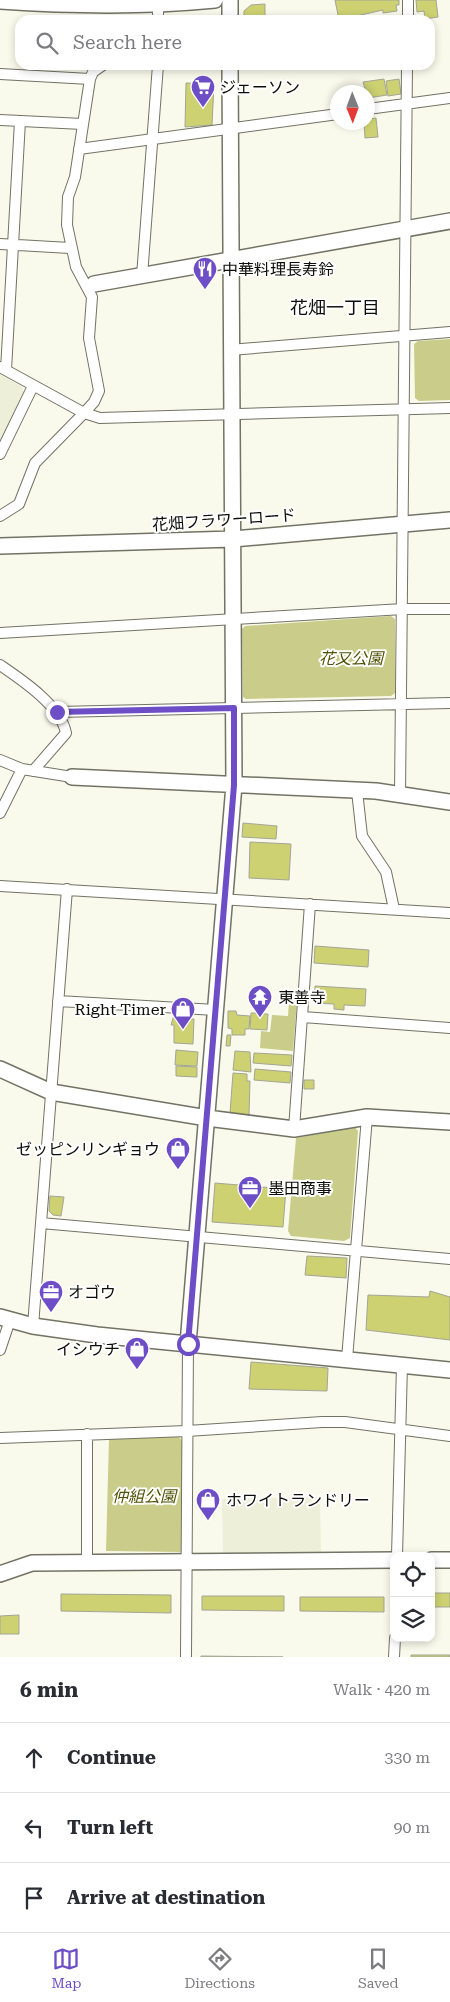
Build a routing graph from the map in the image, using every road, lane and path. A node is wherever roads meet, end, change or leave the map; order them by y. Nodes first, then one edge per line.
1 (216, 0) edge
2 (230, 0) edge
3 (408, 0) edge
4 (8, 1) edge
5 (155, 8) edge
6 (230, 15) edge
7 (408, 15) edge
8 (96, 70) edge
9 (158, 70) edge
10 (230, 70) edge
11 (408, 70) edge
12 (0, 74) edge
13 (90, 79) junction
14 (450, 98) edge
15 (407, 104) junction
16 (375, 108) edge
17 (330, 115) edge
18 (0, 120) edge
19 (20, 121) junction
20 (83, 124) junction
21 (231, 129) junction
22 (152, 138) junction
23 (79, 149) junction
24 (450, 220) edge
25 (406, 228) junction
26 (0, 244) edge
27 (14, 245) junction
28 (70, 248) junction
29 (231, 260) junction
30 (142, 276) junction
31 (90, 285) junction
32 (450, 332) edge
33 (406, 336) junction
34 (230, 350) junction
35 (3, 369) edge
36 (33, 386) junction
37 (450, 408) edge
38 (405, 410) junction
39 (84, 413) junction
40 (230, 414) junction
41 (0, 454) edge
42 (0, 516) edge
43 (450, 520) edge
44 (403, 524) junction
45 (233, 538) junction
46 (0, 546) edge
47 (403, 609) junction
48 (450, 609) edge
49 (233, 619) junction
50 (0, 633) edge
51 (0, 665) edge
52 (450, 703) edge
53 (402, 704) junction
54 (234, 708) junction
55 (57, 712) junction
56 (0, 760) edge
57 (27, 770) junction
58 (72, 778) joint
59 (234, 785) junction
60 (357, 791) junction
61 (400, 795) junction
62 (450, 802) edge
63 (0, 814) edge
64 (0, 886) edge
65 (67, 889) junction
66 (225, 898) junction
67 (310, 904) junction
68 (394, 909) junction
69 (450, 912) edge
70 (58, 1001) junction
71 (216, 1010) junction
72 (303, 1017) junction
73 (450, 1028) edge
74 (0, 1069) edge
75 (50, 1092) junction
76 (367, 1117) junction
77 (207, 1118) junction
78 (450, 1122) edge
79 (294, 1129) junction
80 (41, 1223) junction
81 (197, 1237) junction
82 (357, 1251) junction
83 (450, 1259) edge
84 (5, 1318) edge
85 (33, 1326) junction
86 (188, 1344) junction
87 (0, 1350) edge
88 (347, 1359) junction
89 (402, 1365) junction
90 (450, 1370) edge
91 (400, 1429) junction
92 (187, 1431) junction
93 (88, 1434) junction
94 (450, 1436) edge
95 (0, 1438) edge
96 (396, 1552) edge
97 (390, 1560) edge
98 (435, 1560) edge
99 (450, 1560) edge
100 (186, 1561) junction
101 (87, 1562) junction
102 (0, 1574) edge
103 (394, 1642) edge
104 (186, 1657) edge
105 (394, 1657) edge

1 - 5 street
2 - 6 street
3 - 7 street
4 - 5 street
8 - 13 street
9 - 22 street
10 - 21 street
11 - 15 street
12 - 13 street
13 - 20 street
14 - 15 street
15 - 16 street
15 - 25 street
17 - 21 street
18 - 19 street
19 - 20 street
19 - 27 street
20 - 23 street
21 - 22 street
21 - 29 street
22 - 23 street
22 - 30 street
23 - 28 street
24 - 25 street
25 - 29 street
25 - 33 street
26 - 27 street
27 - 28 street
27 - 35 street
28 - 31 street
29 - 30 street
29 - 34 street
30 - 31 street
31 - 39 street
32 - 33 street
33 - 34 street
33 - 38 street
34 - 40 street
35 - 36 street
36 - 39 street
36 - 41 street
37 - 38 street
38 - 40 street
38 - 44 street
39 - 40 street
39 - 42 street
40 - 45 street
43 - 44 street, 花畑フラワーロード
44 - 45 street, 花畑フラワーロード
44 - 47 street
45 - 46 street, 花畑フラワーロード
45 - 49 street
47 - 48 street
47 - 49 street
47 - 53 street
49 - 50 street
49 - 54 street
51 - 55 street
52 - 53 street
53 - 54 street
53 - 61 street
54 - 55 street
54 - 59 street
55 - 57 street
56 - 57 street
57 - 58 street
57 - 63 street
58 - 59 street
59 - 60 street
59 - 66 street
60 - 61 street
60 - 68 street
61 - 62 street
64 - 65 street
65 - 66 street
65 - 70 street
66 - 67 street
66 - 71 street
67 - 68 street
67 - 72 street
68 - 69 street
70 - 71 street
70 - 75 street
71 - 77 street
72 - 73 street
72 - 79 street
74 - 75 street
75 - 77 street
75 - 80 street
76 - 78 street
76 - 79 street
76 - 82 street
77 - 79 street
77 - 81 street
80 - 81 street
80 - 85 street
81 - 82 street
81 - 86 street
82 - 83 street
82 - 88 street
84 - 85 street
84 - 87 street
85 - 86 street
86 - 88 street
86 - 92 street
88 - 89 street
89 - 90 street
89 - 91 street
91 - 92 street
91 - 94 street
91 - 96 street
92 - 93 street
92 - 100 street
93 - 95 street
93 - 101 street
97 - 100 street
98 - 99 street
100 - 101 street
100 - 104 street
101 - 102 street
103 - 105 street

